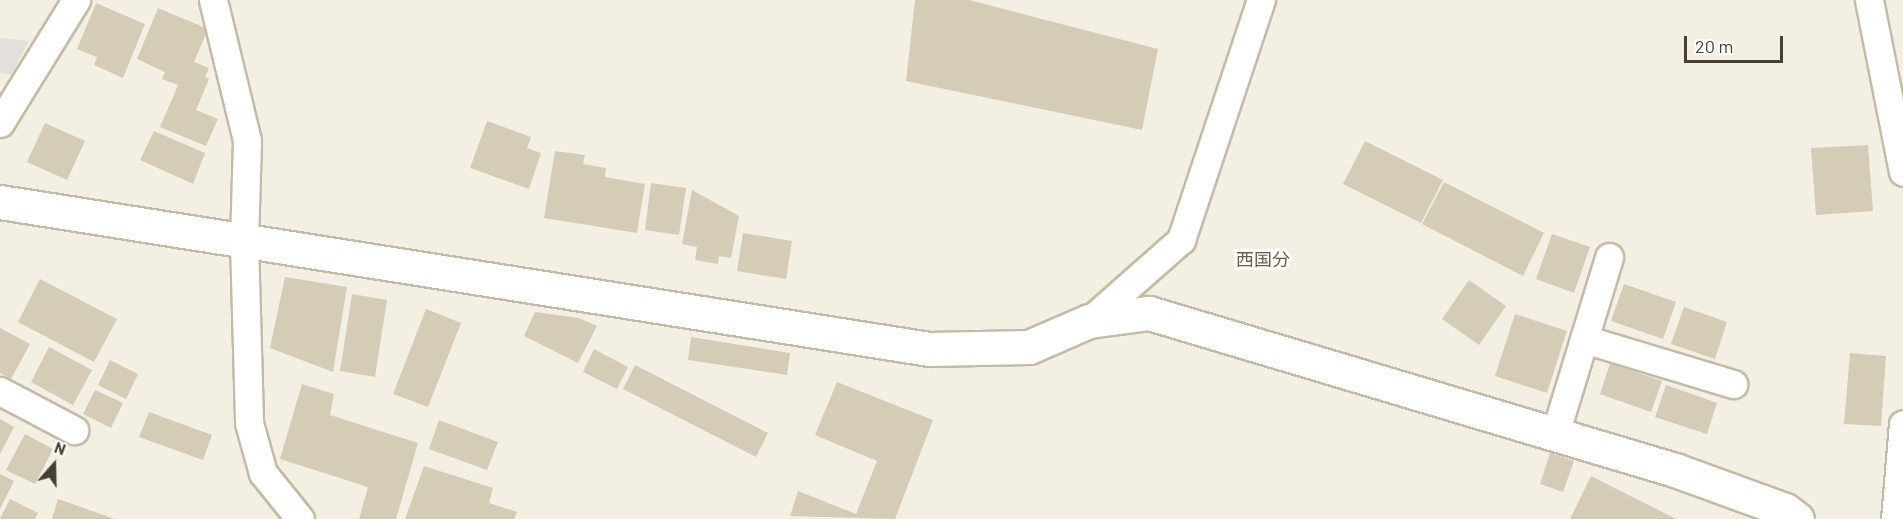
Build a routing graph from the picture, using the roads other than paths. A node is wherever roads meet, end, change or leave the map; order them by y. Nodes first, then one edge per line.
1 (76, 0) edge
2 (213, 0) edge
3 (1261, 0) edge
4 (1869, 0) edge
5 (0, 123) edge
6 (1903, 172) edge
7 (0, 202) edge
8 (244, 241) junction
9 (1609, 257) dead end
10 (1089, 321) junction
11 (1584, 339) junction
12 (1733, 384) dead end
13 (0, 391) edge
14 (1903, 424) edge
15 (74, 430) dead end
16 (1555, 434) junction
17 (300, 519) edge
18 (1797, 519) edge
19 (1895, 519) edge

1 - 5 street
2 - 8 street
3 - 10 street
4 - 6 street
7 - 8 street
8 - 10 street
8 - 17 street
9 - 11 street
10 - 16 street
11 - 12 street
11 - 16 street
13 - 15 street
14 - 19 street
16 - 18 street

